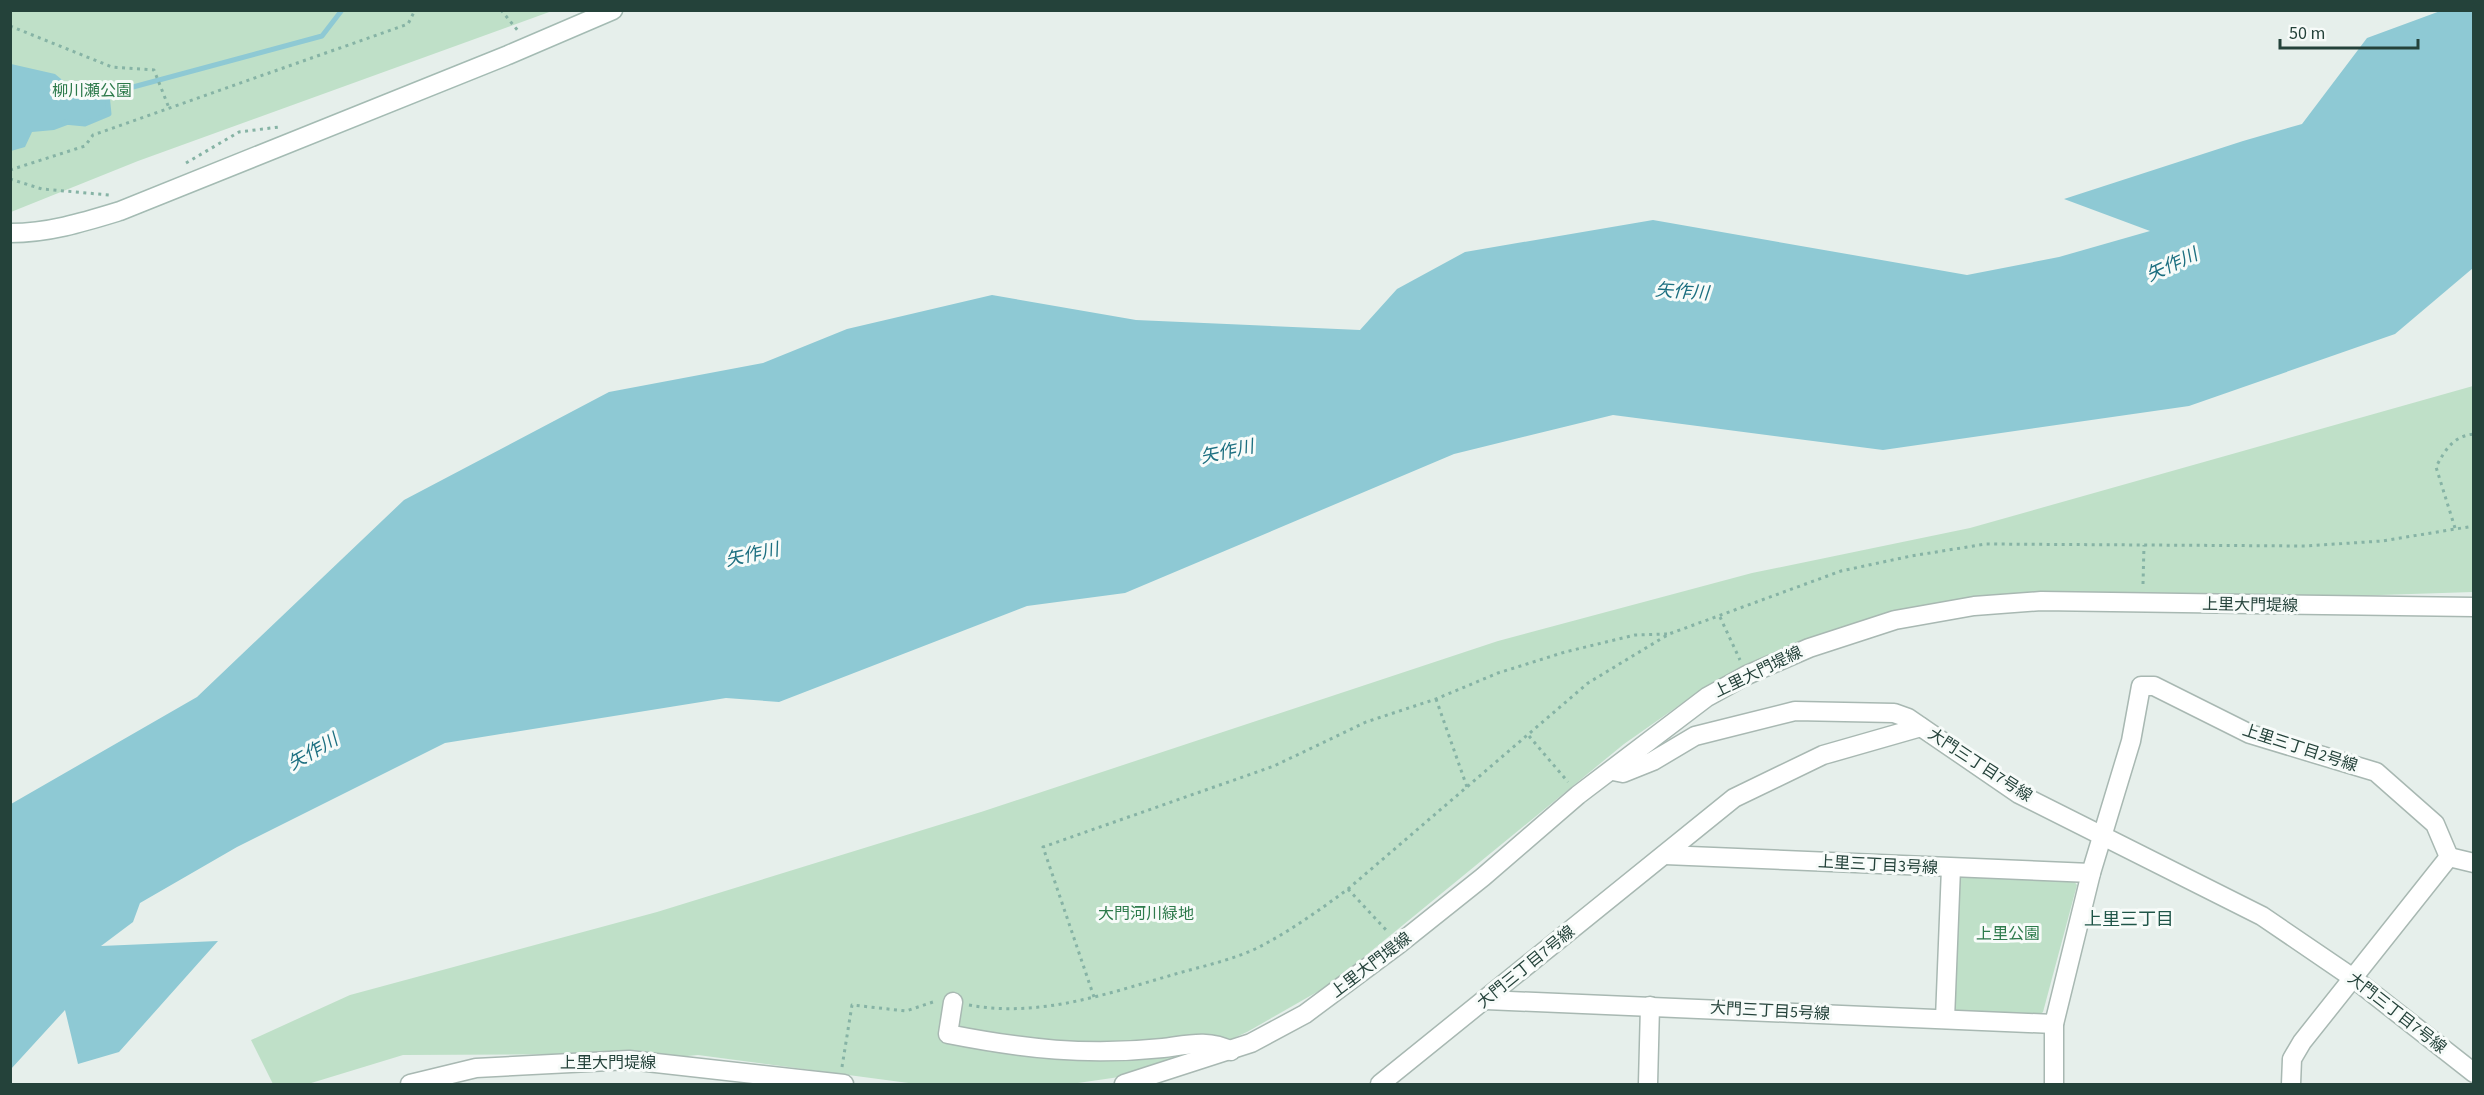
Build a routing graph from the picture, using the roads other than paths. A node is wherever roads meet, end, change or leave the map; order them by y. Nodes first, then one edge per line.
1 (613, 10) edge
2 (10, 233) edge
3 (2474, 607) edge
4 (1921, 727) junction
5 (1611, 771) junction
6 (2104, 836) junction
7 (1665, 855) junction
8 (2449, 857) junction
9 (2474, 863) edge
10 (1951, 868) junction
11 (2091, 873) junction
12 (2354, 978) junction
13 (1486, 1000) junction
14 (954, 1002) dead end
15 (1650, 1006) junction
16 (1945, 1019) junction
17 (2054, 1024) junction
18 (1231, 1050) junction
19 (2474, 1073) edge
20 (410, 1084) edge
21 (842, 1084) edge
22 (1124, 1084) edge
23 (1380, 1084) edge
24 (1648, 1084) edge
25 (2054, 1084) edge
26 (2291, 1084) edge

1 - 2 street
3 - 5 street, 上里大門堤線
4 - 5 street
4 - 6 street, 大門三丁目7号線
4 - 7 street, 大門三丁目7号線
5 - 18 street, 上里大門堤線
6 - 8 street, 上里三丁目2号線
6 - 11 street
6 - 12 street, 大門三丁目7号線
7 - 10 street, 上里三丁目3号線
7 - 13 street, 大門三丁目7号線
8 - 9 street
8 - 12 street
10 - 11 street, 上里三丁目3号線
10 - 16 street
11 - 17 street
12 - 19 street, 大門三丁目7号線
12 - 26 street
13 - 15 street, 大門三丁目5号線
13 - 23 street, 大門三丁目7号線
14 - 18 street
15 - 16 street, 大門三丁目5号線
15 - 24 street
16 - 17 street, 大門三丁目5号線
17 - 25 street
18 - 22 street, 上里大門堤線
20 - 21 street, 上里大門堤線

